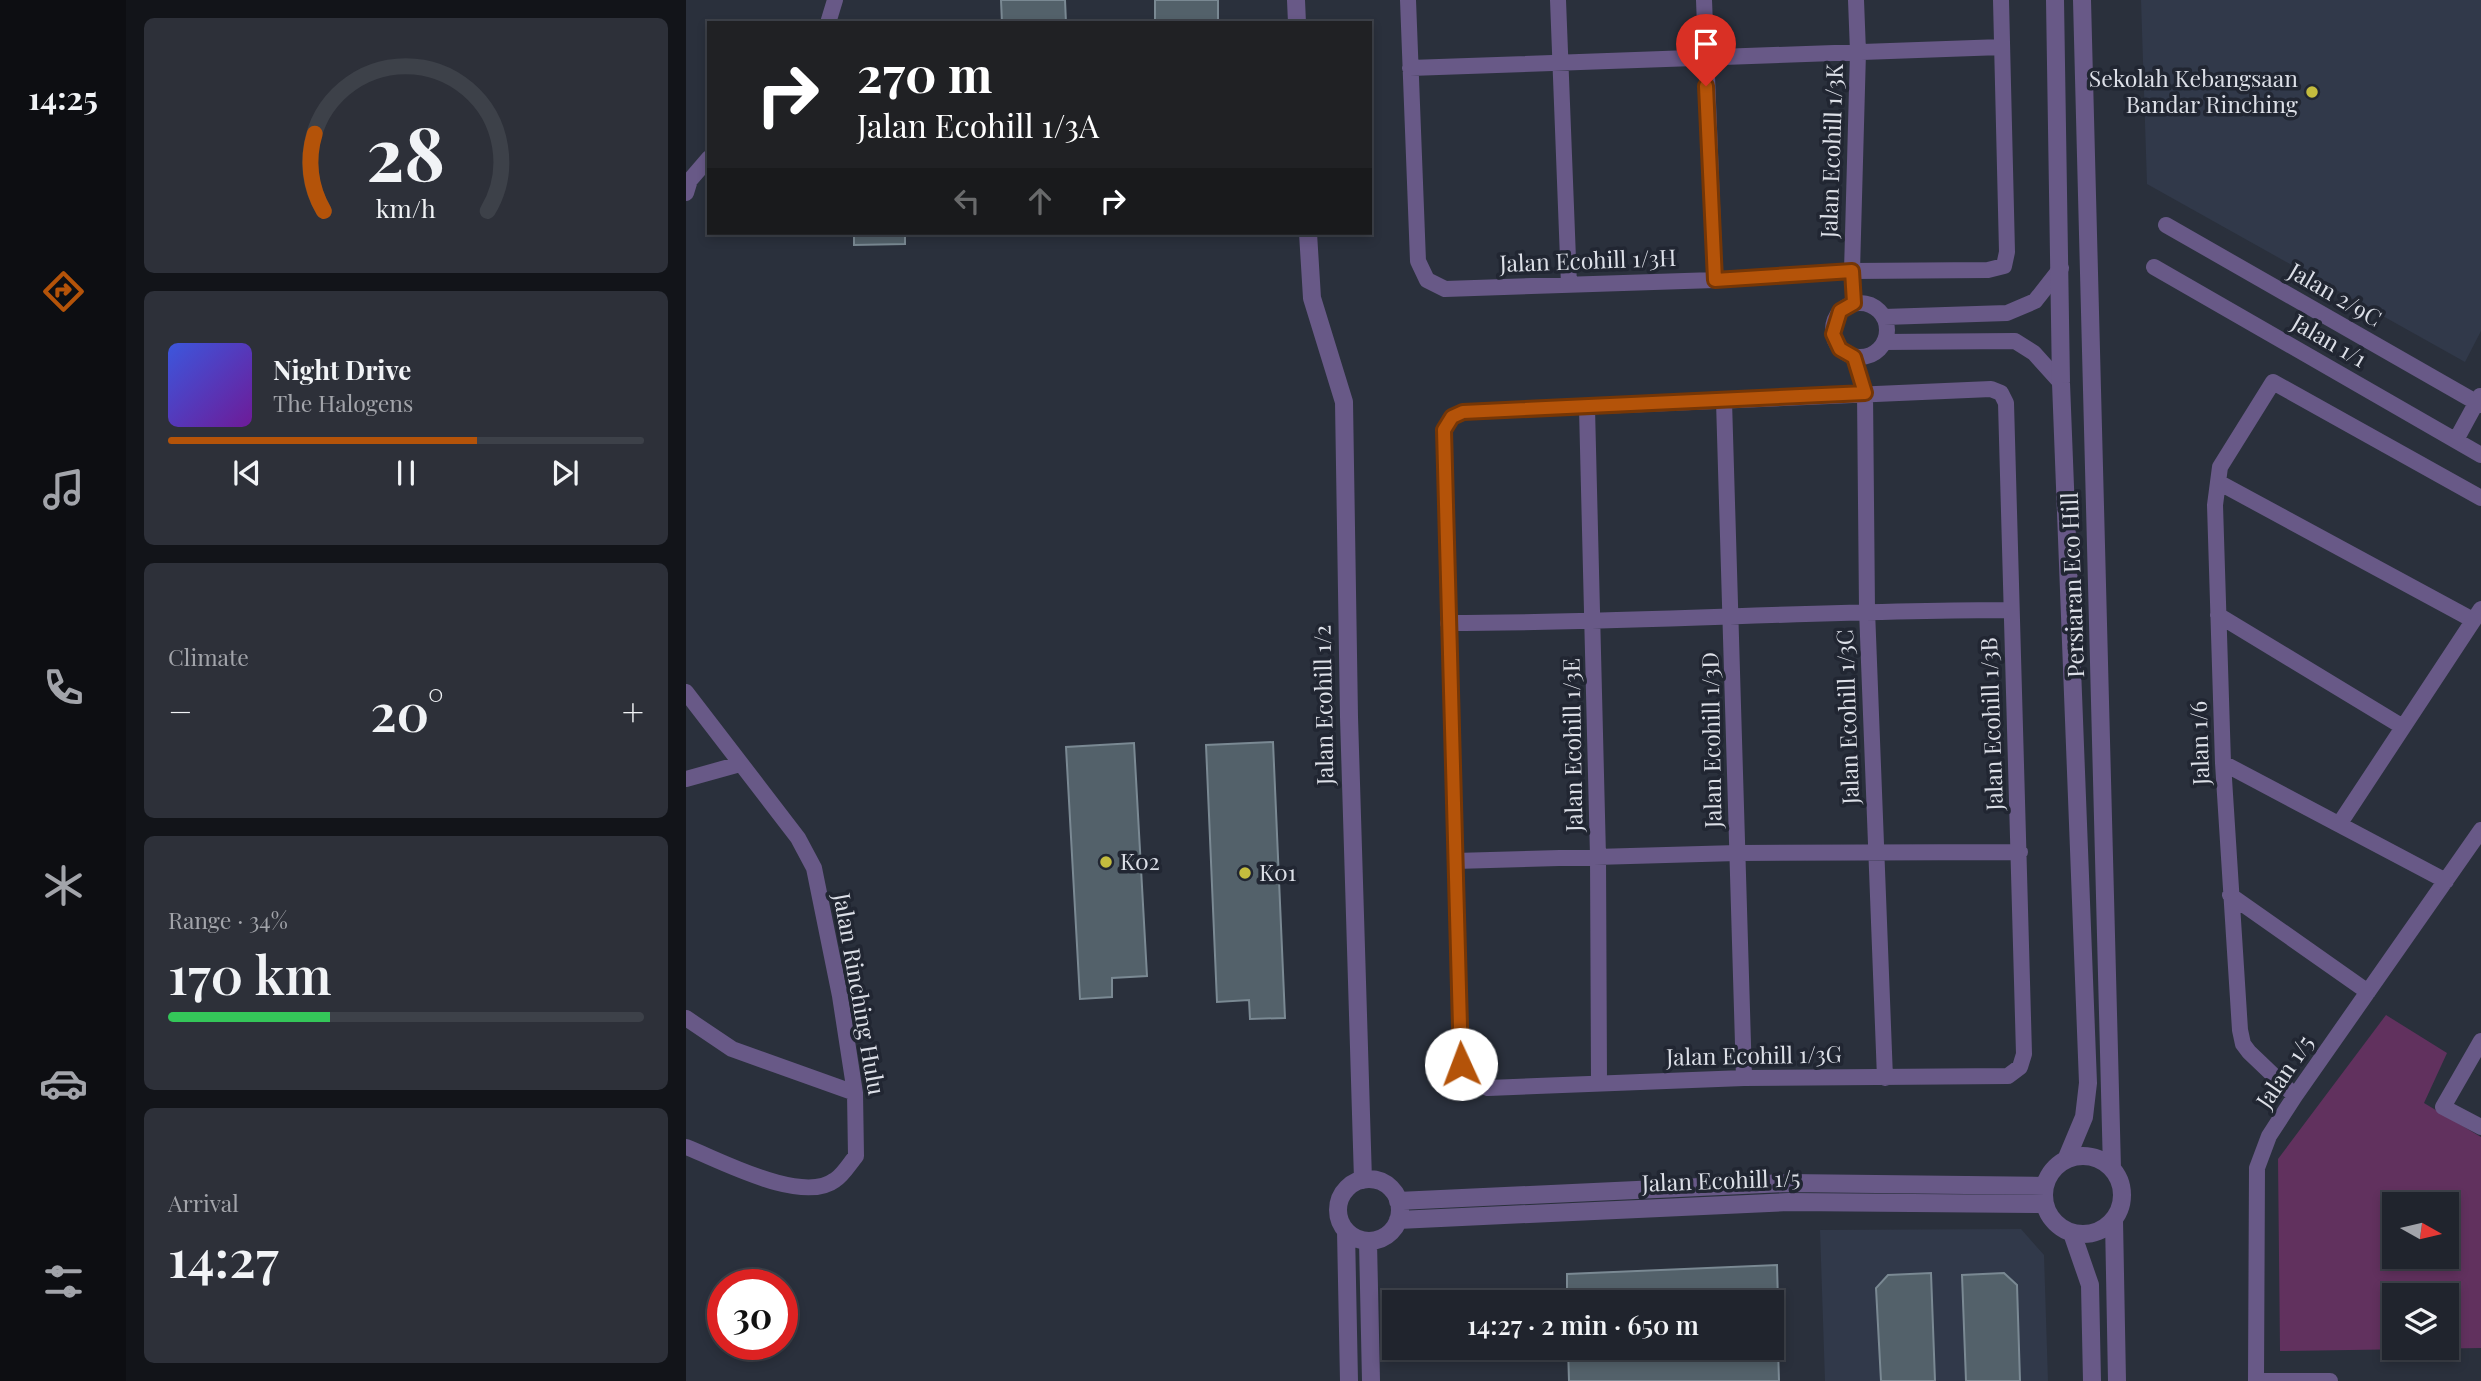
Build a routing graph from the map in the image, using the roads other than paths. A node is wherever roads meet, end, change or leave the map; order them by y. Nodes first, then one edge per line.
1 (835, 0) edge
2 (1296, 0) edge
3 (1408, 0) edge
4 (1558, 0) edge
5 (1704, 0) edge
6 (1856, 0) edge
7 (2001, 0) edge
8 (2055, 0) edge
9 (2082, 0) edge
10 (829, 21) edge
11 (1297, 21) edge
12 (2002, 47) junction
13 (1858, 52) junction
14 (1705, 58) junction
15 (1559, 63) junction
16 (1410, 68) junction
17 (707, 161) edge
18 (686, 193) edge
19 (2166, 225) dead end
20 (1308, 235) edge
21 (2154, 267) dead end
22 (2061, 268) junction
23 (1852, 271) junction
24 (1715, 280) junction
25 (1569, 285) junction
26 (1854, 303) junction
27 (1884, 317) junction
28 (1884, 342) junction
29 (1854, 357) junction
30 (2061, 383) junction
31 (1865, 393) junction
32 (1724, 401) junction
33 (2479, 401) edge
34 (1587, 408) junction
35 (2456, 440) junction
36 (2481, 455) edge
37 (2218, 482) junction
38 (2481, 498) edge
39 (1867, 610) junction
40 (2011, 610) junction
41 (2477, 614) edge
42 (2218, 615) junction
43 (1733, 616) junction
44 (1594, 623) junction
45 (1448, 624) junction
46 (686, 692) edge
47 (2403, 727) junction
48 (2223, 763) junction
49 (740, 764) junction
50 (686, 779) edge
51 (2340, 823) junction
52 (2481, 830) edge
53 (2020, 852) junction
54 (1737, 853) junction
55 (1875, 853) junction
56 (1598, 856) junction
57 (1455, 861) junction
58 (2446, 881) junction
59 (2230, 895) junction
60 (2368, 992) junction
61 (686, 1018) edge
62 (2481, 1041) edge
63 (2024, 1054) joint
64 (1744, 1077) junction
65 (1885, 1078) junction
66 (1599, 1081) junction
67 (855, 1093) junction
68 (2295, 1096) junction
69 (2481, 1127) edge
70 (686, 1147) edge
71 (2066, 1160) junction
72 (2112, 1169) junction
73 (1363, 1180) junction
74 (2045, 1185) junction
75 (1398, 1201) junction
76 (2045, 1204) junction
77 (1398, 1220) junction
78 (2114, 1220) junction
79 (1346, 1231) junction
80 (2072, 1233) junction
81 (1368, 1242) junction
82 (1349, 1381) edge
83 (1371, 1381) edge
84 (2092, 1381) edge
85 (2117, 1381) edge
86 (2256, 1381) edge
87 (2330, 1381) edge

1 - 10 street
2 - 11 street
3 - 16 street
4 - 15 street
5 - 14 street
6 - 13 street, Jalan Ecohill 1/3K
7 - 12 street
8 - 22 street
9 - 72 street, Persiaran Eco Hill
12 - 13 street
12 - 23 street, Jalan Ecohill 1/3H
13 - 14 street
13 - 23 street, Jalan Ecohill 1/3K
14 - 15 street
14 - 24 street
15 - 16 street
15 - 25 street
16 - 25 street, Jalan Ecohill 1/3H
17 - 18 street
19 - 33 street, Jalan 2/9C
20 - 73 street, Jalan Ecohill 1/2
21 - 35 street, Jalan 1/1
22 - 27 street
22 - 30 street
23 - 24 street, Jalan Ecohill 1/3H
23 - 26 street, Jalan Ecohill 1/3K
24 - 25 street, Jalan Ecohill 1/3H
26 - 27 street
26 - 29 street
27 - 28 street
28 - 29 street
28 - 30 street
29 - 31 street, Jalan Ecohill 1/3C
30 - 71 street
31 - 32 street
31 - 39 street, Jalan Ecohill 1/3C
31 - 40 street, Jalan Ecohill 1/3B
32 - 34 street
32 - 43 street, Jalan Ecohill 1/3D
33 - 35 street
34 - 44 street, Jalan Ecohill 1/3E
34 - 45 street
35 - 36 street, Jalan 1/1
37 - 38 street, Jalan 1/6
37 - 41 street
37 - 42 street, Jalan 1/6
39 - 40 street
39 - 43 street
39 - 55 street, Jalan Ecohill 1/3C
40 - 53 street, Jalan Ecohill 1/3B
41 - 47 street
42 - 47 street
42 - 48 street, Jalan 1/6
43 - 44 street
43 - 54 street, Jalan Ecohill 1/3D
44 - 45 street
44 - 56 street, Jalan Ecohill 1/3E
45 - 57 street
46 - 49 street, Jalan Rinching Hulu
47 - 51 street
48 - 51 street
48 - 59 street, Jalan 1/6
49 - 50 street
49 - 67 street, Jalan Rinching Hulu
51 - 58 street
52 - 58 street, Jalan 1/5
53 - 55 street
53 - 63 street, Jalan Ecohill 1/3B
54 - 55 street
54 - 56 street
54 - 64 street, Jalan Ecohill 1/3D
55 - 65 street, Jalan Ecohill 1/3C
56 - 57 street
56 - 66 street, Jalan Ecohill 1/3E
57 - 66 street, Jalan Ecohill 1/3G
58 - 60 street, Jalan 1/5
59 - 60 street
59 - 68 street, Jalan 1/6
60 - 68 street, Jalan 1/5
61 - 67 street
62 - 69 street
63 - 65 street, Jalan Ecohill 1/3G
64 - 65 street, Jalan Ecohill 1/3G
64 - 66 street, Jalan Ecohill 1/3G
67 - 70 street, Jalan Rinching Hulu
68 - 86 street, Jalan 1/5
71 - 72 street
71 - 74 street
72 - 78 street, Persiaran Eco Hill
73 - 75 street
73 - 79 street
74 - 75 street
74 - 76 street
75 - 77 street
76 - 77 street, Jalan Ecohill 1/5
76 - 80 street
77 - 81 street
78 - 80 street
78 - 85 street, Persiaran Eco Hill
79 - 81 street
79 - 82 street
80 - 84 street
81 - 83 street
86 - 87 street

